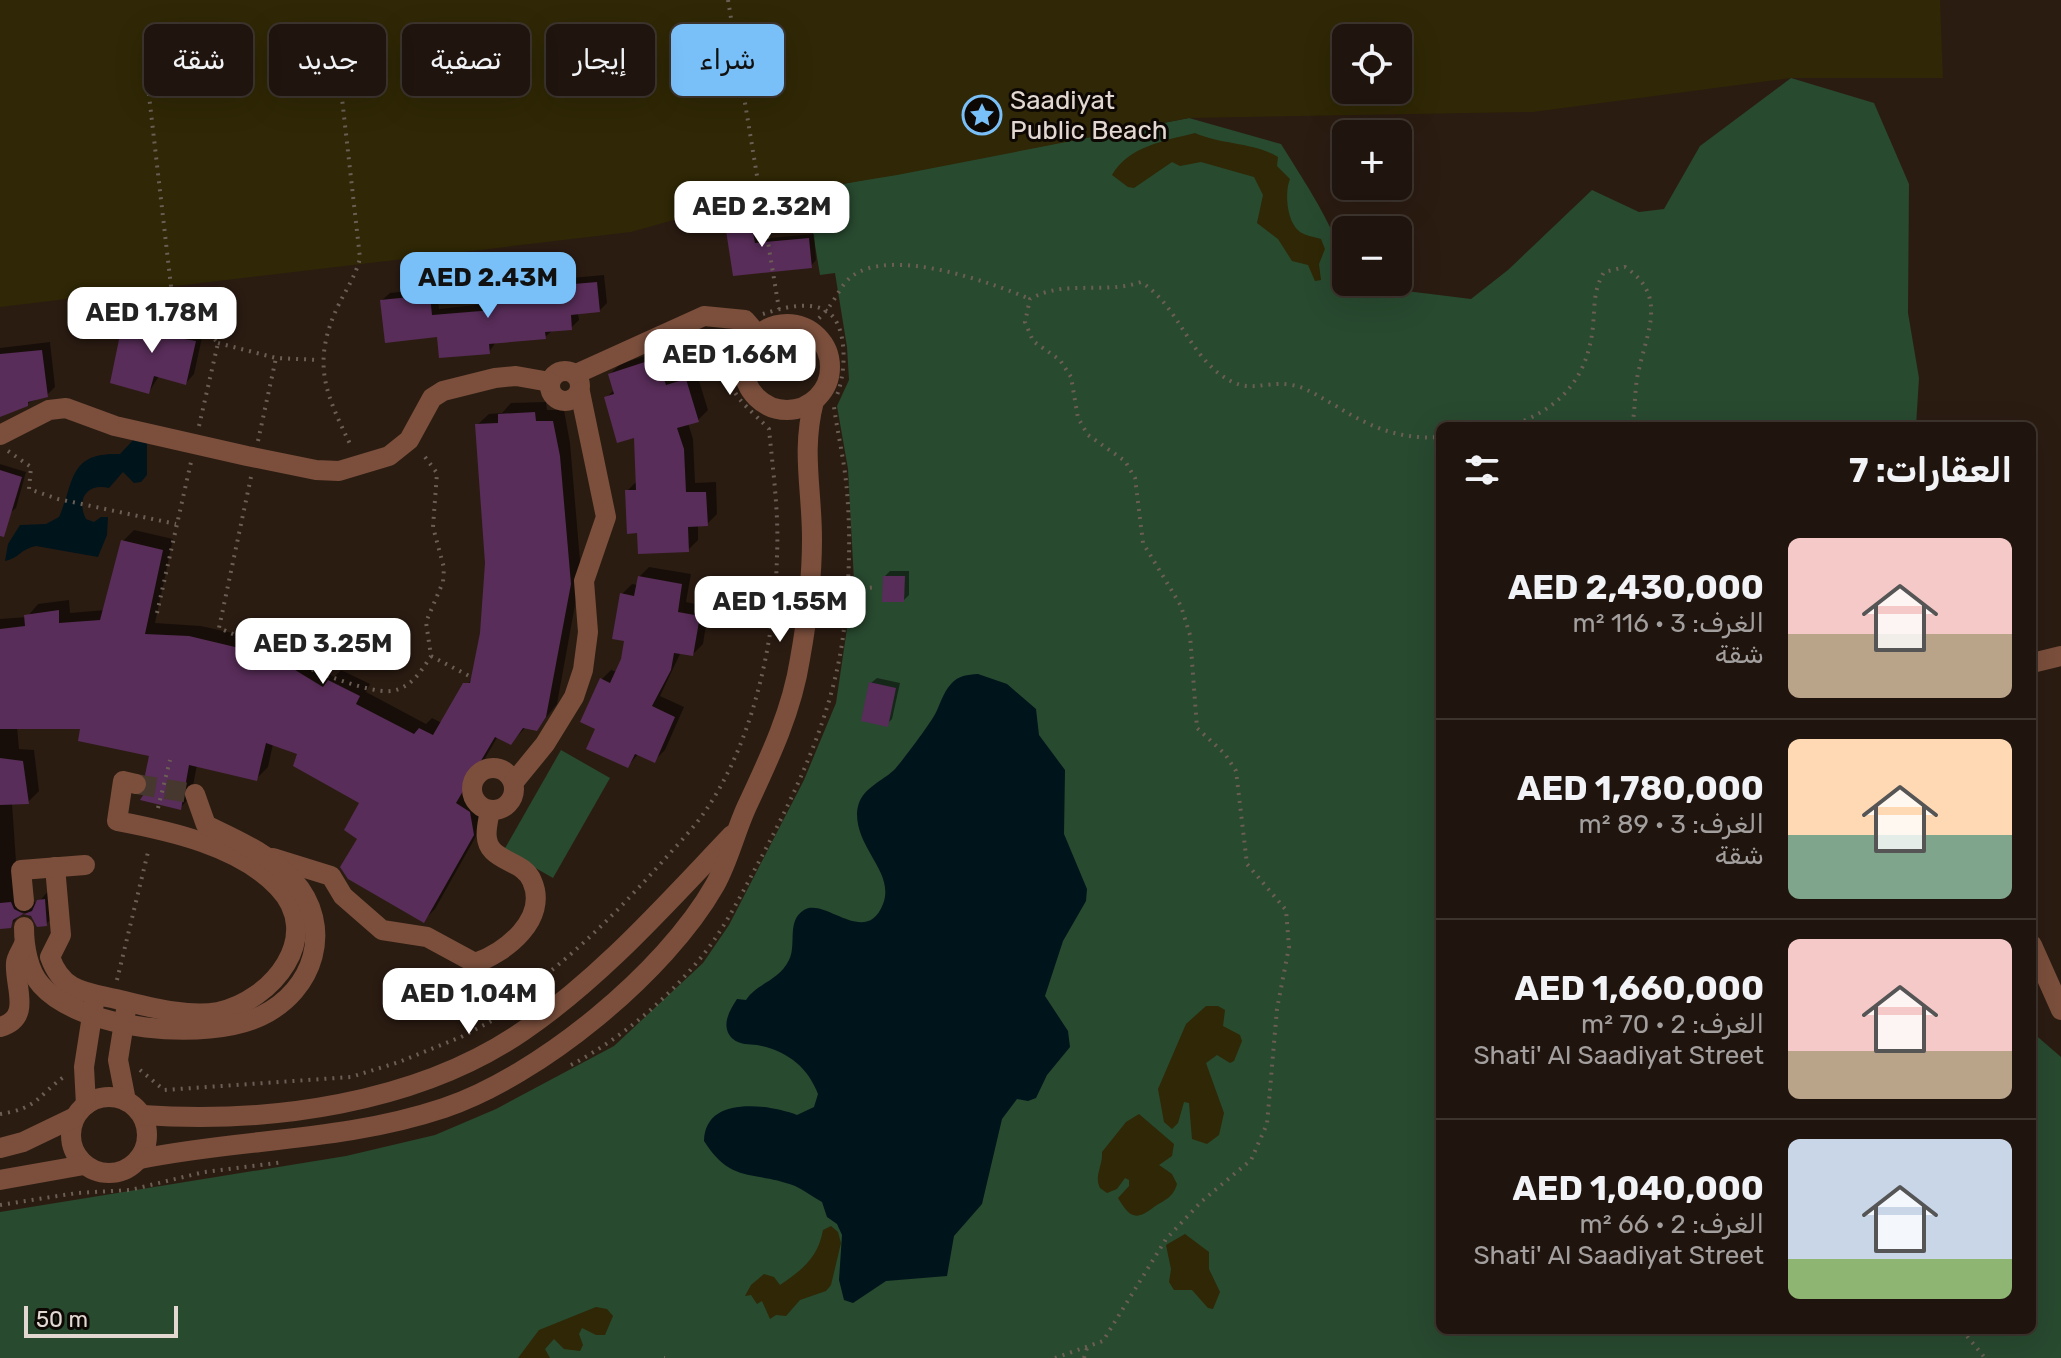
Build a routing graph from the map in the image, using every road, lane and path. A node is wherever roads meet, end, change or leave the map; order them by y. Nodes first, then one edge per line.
1 (728, 0) edge
2 (149, 96) edge
3 (342, 96) edge
4 (169, 278) dead end
5 (1030, 299) junction
6 (779, 309) junction
7 (827, 311) junction
8 (751, 328) junction
9 (807, 329) junction
10 (218, 343) dead end
11 (276, 358) junction
12 (320, 360) junction
13 (578, 383) junction
14 (814, 401) junction
15 (776, 408) junction
16 (1517, 422) edge
17 (1632, 422) edge
18 (0, 435) edge
19 (1436, 437) edge
20 (409, 440) junction
21 (0, 444) edge
22 (805, 450) junction
23 (255, 458) junction
24 (361, 467) junction
25 (176, 524) dead end
26 (877, 587) dead end
27 (846, 590) junction
28 (431, 656) junction
29 (2061, 656) edge
30 (2036, 662) edge
31 (471, 677) dead end
32 (170, 760) dead end
33 (514, 782) junction
34 (136, 784) dead end
35 (195, 794) dead end
36 (490, 810) junction
37 (153, 829) junction
38 (735, 832) junction
39 (265, 855) junction
40 (85, 865) dead end
41 (55, 867) junction
42 (24, 901) dead end
43 (2036, 954) edge
44 (563, 1001) junction
45 (115, 1004) junction
46 (2061, 1010) edge
47 (91, 1016) junction
48 (584, 1025) junction
49 (0, 1027) edge
50 (566, 1067) dead end
51 (126, 1101) junction
52 (81, 1111) junction
53 (142, 1115) junction
54 (0, 1148) edge
55 (140, 1159) junction
56 (295, 1160) dead end
57 (84, 1165) junction
58 (0, 1180) edge
59 (0, 1205) edge
60 (1965, 1334) edge
61 (1087, 1348) junction
62 (1055, 1358) edge
63 (1084, 1358) edge
64 (1985, 1358) edge

1 - 6 path
2 - 4 path
3 - 12 path
5 - 7 path
5 - 19 path
5 - 61 path
6 - 7 path
6 - 8 path
7 - 9 path
7 - 27 path
8 - 9 street
8 - 13 street
8 - 15 street
9 - 14 street
10 - 11 path
11 - 12 path
11 - 23 path
12 - 24 path
13 - 20 street
13 - 33 street
14 - 15 street
14 - 22 street
15 - 22 street
16 - 17 path
18 - 23 street
20 - 24 street
20 - 28 path
21 - 25 path
22 - 38 street
23 - 24 street
23 - 28 path
26 - 27 path
27 - 50 path
28 - 31 path
29 - 30 street
32 - 37 path
33 - 36 street
33 - 36 street
34 - 37 street
35 - 39 street
36 - 39 street
37 - 45 path
37 - 45 street
38 - 44 street
38 - 48 street
39 - 45 street
40 - 41 street
41 - 42 street
41 - 45 street
43 - 46 street
44 - 48 street
44 - 53 street
45 - 47 street
45 - 47 street
45 - 51 street
47 - 49 street
47 - 52 street
48 - 55 street
51 - 52 street
51 - 53 street
52 - 54 street
52 - 57 street
53 - 55 street
55 - 57 street
56 - 59 path
57 - 58 street
60 - 64 path
61 - 62 path
61 - 63 path

